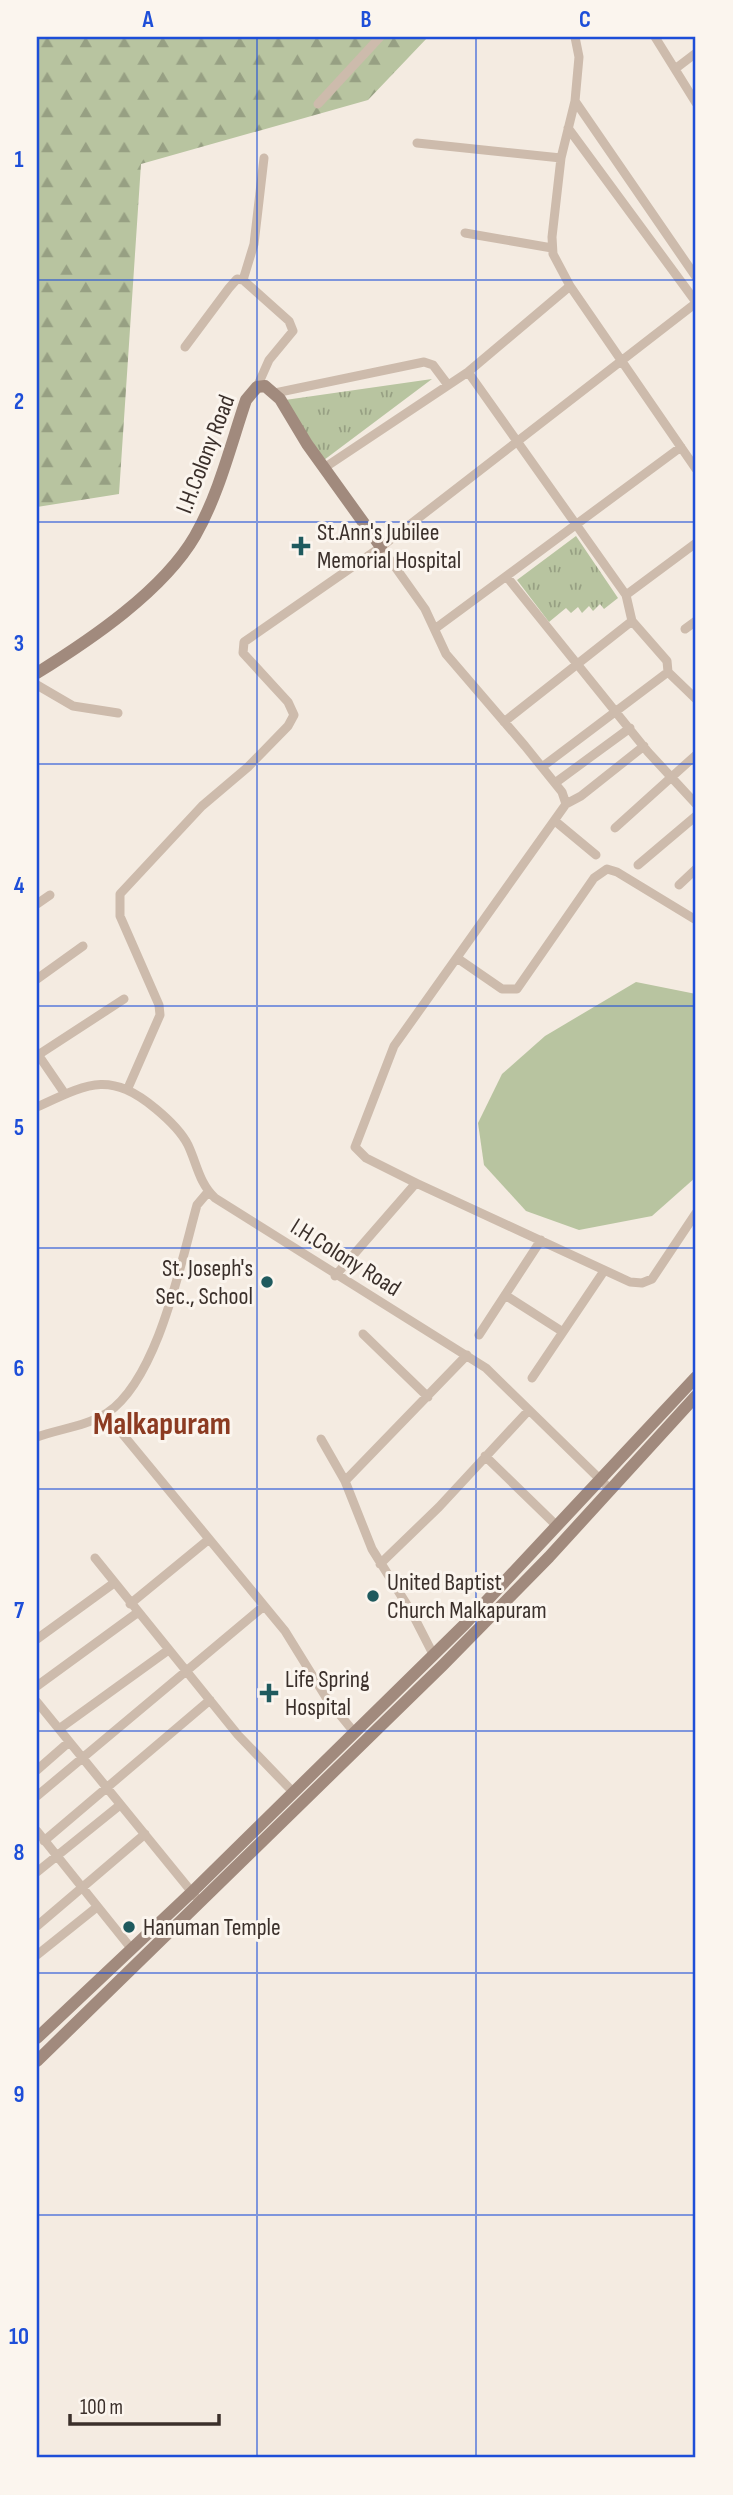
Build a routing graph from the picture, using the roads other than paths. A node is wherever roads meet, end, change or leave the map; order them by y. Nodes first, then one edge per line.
1 (380, 37) edge
2 (575, 37) edge
3 (660, 38) edge
4 (696, 53) edge
5 (675, 69) junction
6 (695, 98) edge
7 (575, 102) junction
8 (318, 104) dead end
9 (568, 128) junction
10 (418, 144) dead end
11 (264, 158) dead end
12 (562, 158) junction
13 (465, 233) dead end
14 (552, 248) junction
15 (696, 277) edge
16 (243, 280) junction
17 (570, 286) junction
18 (696, 303) edge
19 (185, 347) dead end
20 (622, 361) junction
21 (468, 372) junction
22 (448, 385) junction
23 (257, 387) junction
24 (275, 393) junction
25 (520, 443) junction
26 (681, 447) junction
27 (324, 468) junction
28 (696, 468) edge
29 (578, 524) junction
30 (696, 543) edge
31 (381, 547) junction
32 (507, 577) junction
33 (626, 595) junction
34 (632, 621) junction
35 (696, 621) edge
36 (436, 628) junction
37 (685, 629) dead end
38 (577, 664) junction
39 (668, 672) junction
40 (37, 673) edge
41 (37, 685) edge
42 (696, 699) edge
43 (617, 711) junction
44 (118, 713) dead end
45 (504, 722) junction
46 (630, 728) junction
47 (644, 746) junction
48 (696, 755) edge
49 (542, 767) junction
50 (673, 776) junction
51 (555, 783) junction
52 (566, 804) junction
53 (696, 804) edge
54 (696, 816) edge
55 (555, 821) junction
56 (614, 828) dead end
57 (596, 855) dead end
58 (638, 864) dead end
59 (696, 869) edge
60 (679, 885) dead end
61 (50, 895) dead end
62 (37, 904) edge
63 (696, 919) edge
64 (83, 946) dead end
65 (457, 958) junction
66 (37, 979) edge
67 (124, 999) dead end
68 (38, 1054) edge
69 (128, 1088) junction
70 (65, 1094) junction
71 (37, 1107) edge
72 (416, 1183) junction
73 (208, 1192) junction
74 (696, 1213) edge
75 (541, 1240) junction
76 (604, 1271) junction
77 (335, 1276) junction
78 (505, 1295) junction
79 (563, 1332) junction
80 (363, 1334) dead end
81 (479, 1335) dead end
82 (467, 1355) junction
83 (696, 1377) edge
84 (532, 1378) dead end
85 (696, 1396) edge
86 (428, 1397) junction
87 (529, 1410) junction
88 (106, 1414) junction
89 (37, 1437) edge
90 (321, 1439) dead end
91 (485, 1455) junction
92 (600, 1480) junction
93 (345, 1481) junction
94 (611, 1490) junction
95 (557, 1526) junction
96 (208, 1540) junction
97 (95, 1558) dead end
98 (380, 1563) junction
99 (517, 1567) junction
100 (528, 1578) junction
101 (114, 1583) junction
102 (130, 1604) junction
103 (264, 1606) junction
104 (138, 1613) junction
105 (37, 1639) edge
106 (167, 1651) junction
107 (433, 1654) junction
108 (186, 1673) junction
109 (37, 1686) edge
110 (210, 1700) junction
111 (39, 1709) edge
112 (59, 1729) junction
113 (354, 1732) junction
114 (69, 1742) junction
115 (81, 1758) junction
116 (37, 1769) edge
117 (108, 1790) junction
118 (293, 1792) junction
119 (37, 1796) edge
120 (120, 1805) junction
121 (37, 1831) edge
122 (145, 1835) junction
123 (44, 1841) junction
124 (55, 1856) junction
125 (37, 1872) edge
126 (81, 1889) junction
127 (192, 1892) junction
128 (201, 1903) junction
129 (97, 1907) junction
130 (37, 1926) edge
131 (130, 1947) junction
132 (37, 1955) edge
133 (37, 2038) edge
134 (48, 2050) junction
135 (37, 2061) edge

1 - 8 street
2 - 7 street
3 - 5 street
4 - 5 street
5 - 6 street
7 - 9 street
7 - 15 street
9 - 12 street
9 - 18 street
10 - 12 street
11 - 16 street
12 - 14 street
13 - 14 street
14 - 17 street
16 - 19 street
16 - 23 street
17 - 20 street
17 - 21 street
18 - 20 street
20 - 25 street
20 - 26 street
21 - 22 street
21 - 25 street
22 - 24 street
22 - 27 street
23 - 24 main road, I.H.Colony Road
23 - 40 main road, I.H.Colony Road
24 - 27 main road, I.H.Colony Road
25 - 29 street
25 - 31 street
26 - 28 street
26 - 29 street
27 - 31 main road, I.H.Colony Road
29 - 32 street
29 - 33 street
30 - 33 street
31 - 36 street
31 - 69 street
32 - 36 street
32 - 38 street
33 - 34 street
34 - 38 street
34 - 39 street
35 - 37 street
36 - 45 street
38 - 43 street
38 - 45 street
39 - 42 street
39 - 43 street
41 - 44 street
43 - 46 street
43 - 49 street
45 - 49 street
46 - 47 street
46 - 51 street
47 - 50 street
47 - 52 street
48 - 50 street
49 - 51 street
50 - 53 street
50 - 56 street
51 - 52 street
52 - 55 street
54 - 58 street
55 - 57 street
55 - 65 street
59 - 60 street
61 - 62 street
63 - 65 street
64 - 66 street
65 - 72 street
67 - 68 street
68 - 70 street
69 - 70 street
69 - 73 street
70 - 71 street
72 - 75 street
72 - 77 street
73 - 77 street, I.H.Colony Road
73 - 88 street
74 - 76 street
75 - 76 street
75 - 78 street
76 - 79 street
77 - 82 street, I.H.Colony Road
78 - 79 street
78 - 81 street
79 - 84 street
80 - 86 street
82 - 86 street
82 - 87 street, I.H.Colony Road
83 - 92 main road
85 - 94 main road
86 - 93 street
87 - 91 street
87 - 92 street, I.H.Colony Road
88 - 89 street
88 - 96 street
90 - 93 street
91 - 95 street
91 - 98 street
92 - 94 street, I.H.Colony Road
92 - 95 main road
93 - 98 street
94 - 100 main road
95 - 99 main road
96 - 102 street
96 - 103 street
97 - 101 street
98 - 107 street
99 - 100 main road
99 - 107 main road
100 - 128 main road
101 - 102 street
101 - 105 street
102 - 104 street
103 - 108 street
103 - 113 street
104 - 106 street
104 - 109 street
106 - 108 street
106 - 112 street
107 - 113 main road
108 - 110 street
108 - 115 street
110 - 117 street
110 - 118 street
111 - 112 street
112 - 114 street
113 - 118 main road
114 - 115 street
114 - 116 street
115 - 117 street
115 - 119 street
117 - 120 street
117 - 123 street
118 - 127 main road
120 - 122 street
120 - 124 street
121 - 123 street
122 - 126 street
122 - 127 street
123 - 124 street
124 - 125 street
124 - 126 street
126 - 129 street
126 - 130 street
127 - 128 street
127 - 131 main road
128 - 134 main road
129 - 131 street
129 - 132 street
131 - 133 main road
133 - 134 street
134 - 135 main road

